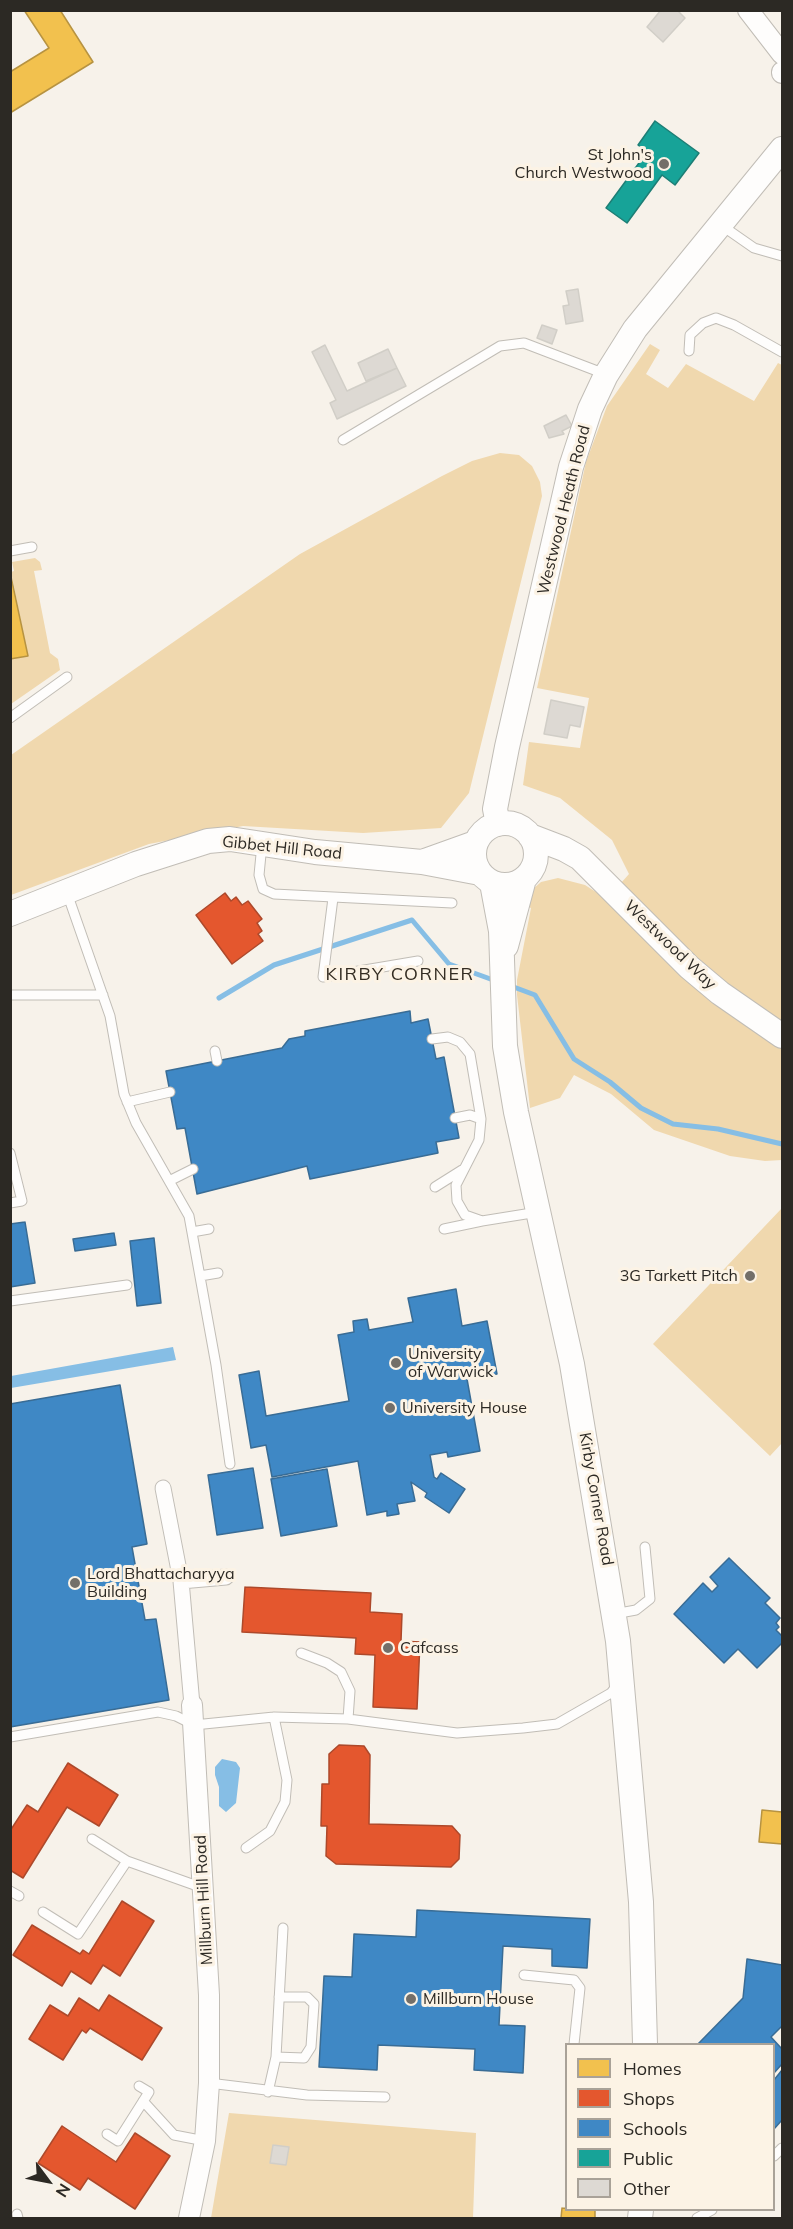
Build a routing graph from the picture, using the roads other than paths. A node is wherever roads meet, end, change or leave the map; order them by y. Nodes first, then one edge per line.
1 (748, 10) edge
2 (782, 66) edge
3 (783, 149) edge
4 (721, 225) junction
5 (783, 256) edge
6 (689, 351) dead end
7 (783, 352) edge
8 (606, 375) junction
9 (343, 440) dead end
10 (32, 547) dead end
11 (10, 551) edge
12 (67, 677) dead end
13 (10, 718) edge
14 (498, 824) junction
15 (530, 836) junction
16 (476, 843) junction
17 (262, 844) junction
18 (422, 862) junction
19 (592, 870) junction
20 (527, 875) junction
21 (486, 878) junction
22 (67, 893) junction
23 (333, 898) junction
24 (452, 903) dead end
25 (10, 914) edge
26 (418, 962) dead end
27 (503, 963) junction
28 (10, 995) edge
29 (103, 995) junction
30 (783, 1036) edge
31 (432, 1039) dead end
32 (215, 1051) dead end
33 (217, 1061) dead end
34 (170, 1092) dead end
35 (127, 1102) junction
36 (455, 1118) dead end
37 (481, 1119) junction
38 (10, 1153) edge
39 (193, 1169) dead end
40 (462, 1170) junction
41 (169, 1181) junction
42 (435, 1187) dead end
43 (10, 1203) edge
44 (538, 1212) junction
45 (482, 1221) junction
46 (209, 1229) dead end
47 (444, 1229) dead end
48 (192, 1232) junction
49 (218, 1273) dead end
50 (200, 1276) junction
51 (127, 1285) dead end
52 (10, 1301) edge
53 (230, 1464) dead end
54 (163, 1488) dead end
55 (645, 1547) dead end
56 (226, 1577) dead end
57 (181, 1581) junction
58 (614, 1614) junction
59 (300, 1653) dead end
60 (622, 1680) junction
61 (192, 1705) joint
62 (274, 1717) junction
63 (348, 1719) junction
64 (194, 1725) junction
65 (10, 1737) edge
66 (92, 1839) dead end
67 (246, 1848) dead end
68 (127, 1861) junction
69 (203, 1888) junction
70 (44, 1912) dead end
71 (283, 1928) dead end
72 (524, 1975) dead end
73 (279, 1997) junction
74 (574, 2043) edge
75 (645, 2043) edge
76 (276, 2057) junction
77 (209, 2083) junction
78 (139, 2086) dead end
79 (268, 2092) junction
80 (385, 2097) dead end
81 (143, 2101) junction
82 (107, 2134) dead end
83 (205, 2141) junction
84 (189, 2218) edge

1 - 2 street
3 - 4 street, Westwood Heath Road
4 - 5 lane
4 - 8 street, Westwood Heath Road
6 - 7 lane
8 - 9 lane
8 - 14 street, Westwood Heath Road
10 - 11 lane
12 - 13 lane
14 - 15 street
14 - 16 street
15 - 19 street, Westwood Way
15 - 20 street
16 - 18 street, Gibbet Hill Road
16 - 21 street
17 - 18 street, Gibbet Hill Road
17 - 22 street, Gibbet Hill Road
17 - 23 lane
18 - 21 street, Gibbet Hill Road
19 - 20 street
19 - 30 street, Westwood Way
20 - 21 street
20 - 27 street, Kirby Corner Road
21 - 27 street, Kirby Corner Road
22 - 25 street, Gibbet Hill Road
22 - 29 lane
23 - 24 lane
23 - 26 lane
27 - 44 street, Kirby Corner Road
28 - 29 lane
29 - 35 lane
31 - 37 lane
32 - 33 lane
34 - 35 lane
35 - 41 lane
36 - 37 lane
37 - 40 lane
38 - 43 lane
39 - 41 lane
40 - 42 lane
40 - 45 lane
41 - 48 lane
44 - 45 lane
44 - 58 street, Kirby Corner Road
45 - 47 lane
46 - 48 lane
48 - 50 lane
49 - 50 lane
50 - 53 lane
51 - 52 lane
54 - 57 street, Millburn Hill Road
55 - 58 lane
56 - 57 street
57 - 61 street, Millburn Hill Road
58 - 60 street, Kirby Corner Road
59 - 63 lane
60 - 63 lane
60 - 75 street, Kirby Corner Road
61 - 64 street, Millburn Hill Road
62 - 63 lane
62 - 64 lane
62 - 67 lane
64 - 65 lane
64 - 69 street, Millburn Hill Road
66 - 68 lane
68 - 69 lane
68 - 70 lane
69 - 77 street, Millburn Hill Road
71 - 73 lane
72 - 74 lane
73 - 76 lane
73 - 76 lane
76 - 79 lane
77 - 79 lane
77 - 83 street, Millburn Hill Road
78 - 81 lane
79 - 80 lane
81 - 82 lane
81 - 83 lane
83 - 84 street, Millburn Hill Road

